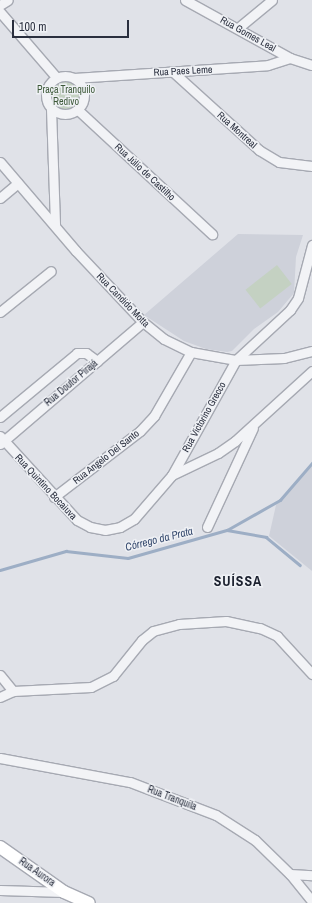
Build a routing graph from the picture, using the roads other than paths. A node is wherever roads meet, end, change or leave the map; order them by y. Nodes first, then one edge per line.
1 (8, 0) edge
2 (185, 0) edge
3 (272, 0) edge
4 (0, 4) edge
5 (0, 12) edge
6 (238, 28) junction
7 (290, 58) junction
8 (312, 65) edge
9 (172, 72) junction
10 (57, 78) junction
11 (74, 78) junction
12 (51, 109) junction
13 (78, 110) junction
14 (0, 162) edge
15 (312, 166) edge
16 (18, 183) junction
17 (0, 198) edge
18 (55, 226) junction
19 (212, 234) dead end
20 (312, 244) edge
21 (51, 271) dead end
22 (0, 312) edge
23 (143, 322) junction
24 (312, 351) edge
25 (191, 352) junction
26 (236, 360) junction
27 (97, 361) junction
28 (312, 371) edge
29 (0, 417) edge
30 (254, 425) junction
31 (1, 440) edge
32 (172, 475) junction
33 (54, 497) junction
34 (207, 527) dead end
35 (312, 674) edge
36 (0, 675) edge
37 (13, 691) junction
38 (0, 697) edge
39 (0, 758) edge
40 (0, 847) edge
41 (290, 874) junction
42 (312, 875) edge
43 (0, 890) edge
44 (70, 897) edge
45 (312, 901) edge
46 (89, 903) edge

1 - 4 street
2 - 6 street, Rua Gomes Leal
3 - 6 street
5 - 10 street
6 - 7 street, Rua Gomes Leal
7 - 8 street, Rua Gomes Leal
7 - 9 street, Rua Paes Leme
9 - 11 street, Rua Paes Leme
9 - 15 street, Rua Montreal
10 - 11 street
10 - 12 street
11 - 13 street
12 - 13 street
12 - 18 street
13 - 19 street, Rua Júlio de Castilho
14 - 16 street, Rua Candido Motta
16 - 17 street
16 - 18 street, Rua Candido Motta
18 - 23 street, Rua Candido Motta
20 - 26 street, Rua Victorino Grecco
21 - 22 street
23 - 25 street, Rua Candido Motta
23 - 27 street, Rua Doutor Pirajá
24 - 26 street, Rua Candido Motta
25 - 26 street, Rua Candido Motta
25 - 33 street, Rua Angelo Del Santo
26 - 32 street, Rua Victorino Grecco
27 - 29 street
27 - 31 street, Rua Doutor Pirajá
28 - 30 street
30 - 32 street
30 - 34 street
31 - 33 street, Rua Quintino Bocaiuva
32 - 33 street, Rua Quintino Bocaiuva
35 - 37 street
36 - 37 street
37 - 38 street
39 - 41 street, Rua Tranquila
40 - 44 street, Rua Aurora
41 - 42 street
41 - 45 street, Rua Tranquila
43 - 44 street
44 - 46 street, Rua Aurora

